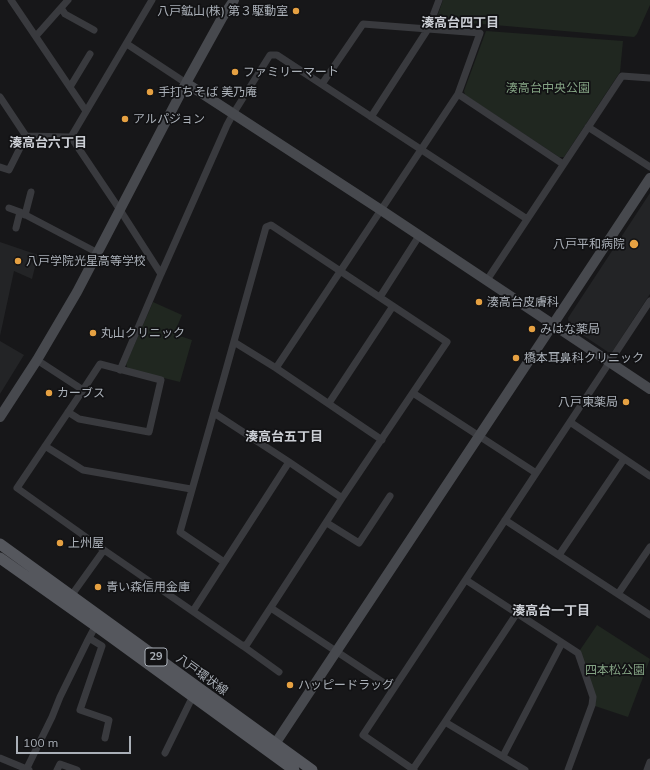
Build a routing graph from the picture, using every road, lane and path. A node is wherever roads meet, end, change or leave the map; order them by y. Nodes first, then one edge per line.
1 (11, 0) edge
2 (68, 0) edge
3 (152, 0) edge
4 (234, 0) edge
5 (439, 0) edge
6 (60, 5) edge
7 (428, 29) junction
8 (94, 30) dead end
9 (36, 36) junction
10 (127, 44) junction
11 (90, 54) dead end
12 (650, 78) edge
13 (186, 83) junction
14 (322, 84) junction
15 (70, 87) junction
16 (458, 94) junction
17 (0, 97) edge
18 (86, 111) junction
19 (233, 114) junction
20 (371, 117) junction
21 (588, 127) junction
22 (26, 136) junction
23 (71, 137) junction
24 (421, 150) junction
25 (563, 164) junction
26 (0, 167) edge
27 (650, 167) edge
28 (650, 178) edge
29 (31, 192) dead end
30 (9, 208) dead end
31 (120, 210) junction
32 (381, 210) junction
33 (23, 213) junction
34 (527, 219) junction
35 (16, 228) dead end
36 (419, 236) junction
37 (98, 253) junction
38 (340, 270) junction
39 (161, 274) junction
40 (486, 280) junction
41 (380, 297) junction
42 (650, 301) edge
43 (393, 306) junction
44 (554, 325) junction
45 (234, 342) junction
46 (37, 360) junction
47 (610, 362) junction
48 (276, 368) junction
49 (120, 370) junction
50 (650, 389) edge
51 (83, 390) junction
52 (413, 393) junction
53 (328, 403) junction
54 (68, 412) junction
55 (214, 412) junction
56 (0, 417) edge
57 (570, 422) junction
58 (479, 436) junction
59 (382, 440) junction
60 (45, 446) junction
61 (624, 459) junction
62 (289, 462) junction
63 (536, 473) junction
64 (650, 476) edge
65 (191, 489) junction
66 (390, 496) dead end
67 (342, 498) junction
68 (505, 520) junction
69 (327, 522) junction
70 (0, 544) edge
71 (650, 547) edge
72 (104, 550) junction
73 (559, 555) junction
74 (0, 558) edge
75 (224, 562) junction
76 (466, 580) junction
77 (618, 594) junction
78 (71, 596) junction
79 (271, 608) junction
80 (192, 611) junction
81 (517, 613) junction
82 (650, 615) edge
83 (98, 621) junction
84 (89, 638) junction
85 (562, 643) junction
86 (243, 646) junction
87 (337, 652) junction
88 (279, 672) dead end
89 (393, 689) junction
90 (193, 697) junction
91 (445, 722) junction
92 (105, 738) dead end
93 (272, 748) junction
94 (164, 753) dead end
95 (503, 756) junction
96 (0, 758) edge
97 (650, 762) edge
98 (27, 770) edge
99 (57, 770) edge
100 (77, 770) edge
101 (294, 770) edge
102 (312, 770) edge
103 (413, 770) edge
104 (525, 770) edge
105 (568, 770) edge
106 (647, 770) edge

1 - 9 street
2 - 6 street
3 - 10 street
4 - 13 street
5 - 7 street
6 - 8 street
6 - 9 street
7 - 14 street
7 - 16 street
7 - 20 street
9 - 15 street
10 - 13 street
10 - 18 street
11 - 15 street
12 - 21 street
13 - 19 street
13 - 31 street
14 - 19 street
14 - 20 street
15 - 18 street
16 - 24 street
16 - 25 street
17 - 22 street
18 - 23 street
19 - 32 street
19 - 39 street
20 - 24 street
21 - 25 street
21 - 27 street
22 - 23 street
22 - 26 street
23 - 31 street
24 - 32 street
24 - 34 street
25 - 34 street
28 - 44 street
29 - 33 street
30 - 33 street
31 - 37 street
31 - 39 street
32 - 36 street
32 - 38 street
33 - 35 street
33 - 37 street
34 - 40 street
36 - 40 street
36 - 41 street
37 - 46 street
38 - 41 street
38 - 45 street
38 - 48 street
39 - 49 street
40 - 44 street
41 - 43 street
42 - 47 street
43 - 52 street
43 - 53 street
44 - 47 street
44 - 58 street
45 - 48 street
45 - 55 street
46 - 51 street
46 - 56 street
47 - 50 street
47 - 57 street
48 - 53 street
49 - 51 street
49 - 54 street
51 - 54 street
52 - 58 street
52 - 59 street
53 - 59 street
54 - 60 street
55 - 62 street
55 - 65 street
57 - 61 street
57 - 63 street
58 - 63 street
58 - 87 street
59 - 67 street
60 - 65 street
60 - 72 street
61 - 64 street
61 - 73 street
62 - 67 street
62 - 75 street
63 - 68 street
65 - 75 street
66 - 69 street
67 - 69 street
68 - 73 street
68 - 76 street
69 - 79 street
70 - 78 main road, 八戸環状線 / 29
71 - 77 street
72 - 78 street
72 - 80 street
73 - 77 street
74 - 83 main road, 八戸環状線 / 29
75 - 80 street
76 - 81 street
76 - 89 street
77 - 82 street
78 - 83 main road, 八戸環状線 / 29
79 - 86 street
79 - 87 street
80 - 86 street
81 - 85 street
81 - 91 street
83 - 84 street
83 - 90 main road, 八戸環状線 / 29
83 - 93 main road, 八戸環状線 / 29
84 - 92 street
84 - 98 street
85 - 95 street
85 - 105 street
86 - 88 street
87 - 89 street
87 - 93 street
89 - 103 street
90 - 93 main road, 八戸環状線 / 29
90 - 94 street
91 - 95 street
91 - 103 street
93 - 101 main road, 八戸環状線 / 29
93 - 102 main road, 八戸環状線 / 29
95 - 104 street
96 - 98 street
97 - 106 street
99 - 100 street

